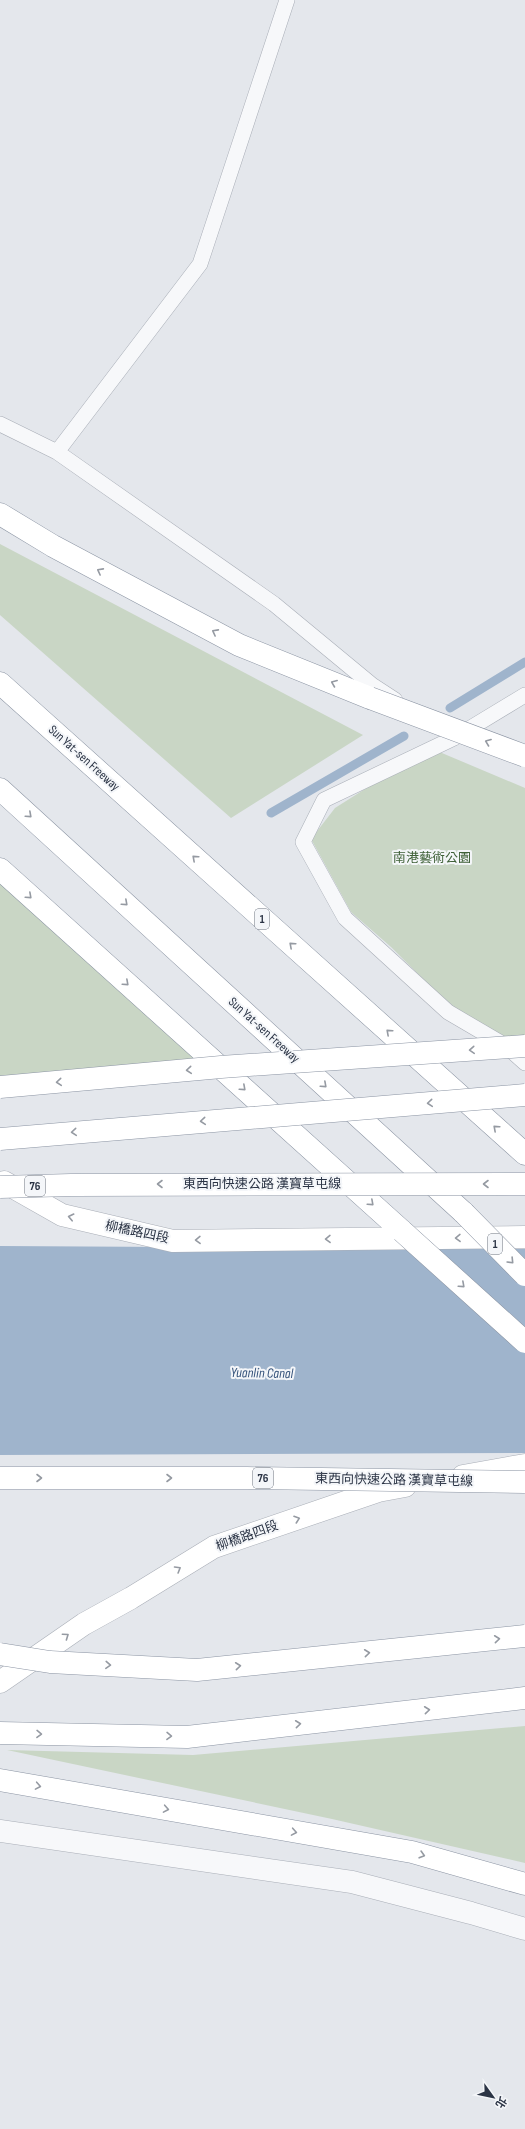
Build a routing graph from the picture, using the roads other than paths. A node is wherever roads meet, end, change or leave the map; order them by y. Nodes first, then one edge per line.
1 (287, 0) edge
2 (0, 424) edge
3 (57, 452) junction
4 (0, 514) edge
5 (0, 683) edge
6 (525, 695) edge
7 (454, 738) junction
8 (525, 756) edge
9 (0, 789) edge
10 (0, 869) edge
11 (525, 1046) edge
12 (525, 1063) edge
13 (0, 1087) edge
14 (525, 1095) edge
15 (0, 1139) edge
16 (525, 1154) edge
17 (0, 1180) edge
18 (525, 1184) edge
19 (0, 1187) edge
20 (525, 1237) edge
21 (525, 1275) edge
22 (525, 1342) edge
23 (525, 1465) edge
24 (0, 1478) edge
25 (525, 1482) edge
26 (525, 1636) edge
27 (0, 1654) edge
28 (0, 1682) edge
29 (525, 1698) edge
30 (0, 1733) edge
31 (0, 1780) edge
32 (0, 1831) edge
33 (525, 1884) edge
34 (525, 1929) edge

1 - 3 lane
2 - 3 lane
3 - 7 lane
8 -> 4 main road, bridge
16 -> 5 main road, Sun Yat-sen Freeway / 1
6 - 7 lane
7 - 12 lane
9 -> 21 main road, Sun Yat-sen Freeway / 1, bridge
10 -> 22 main road, bridge
11 -> 13 main road, bridge
14 -> 15 main road, bridge
20 -> 17 main road, 柳橋路四段
18 -> 19 main road, 東西向快速公路 漢寶草屯線 / 76, bridge
28 -> 23 main road, 柳橋路四段
24 -> 25 main road, 東西向快速公路 漢寶草屯線 / 76, bridge
27 -> 26 main road, bridge
30 -> 29 main road
31 -> 33 main road
32 - 34 street

